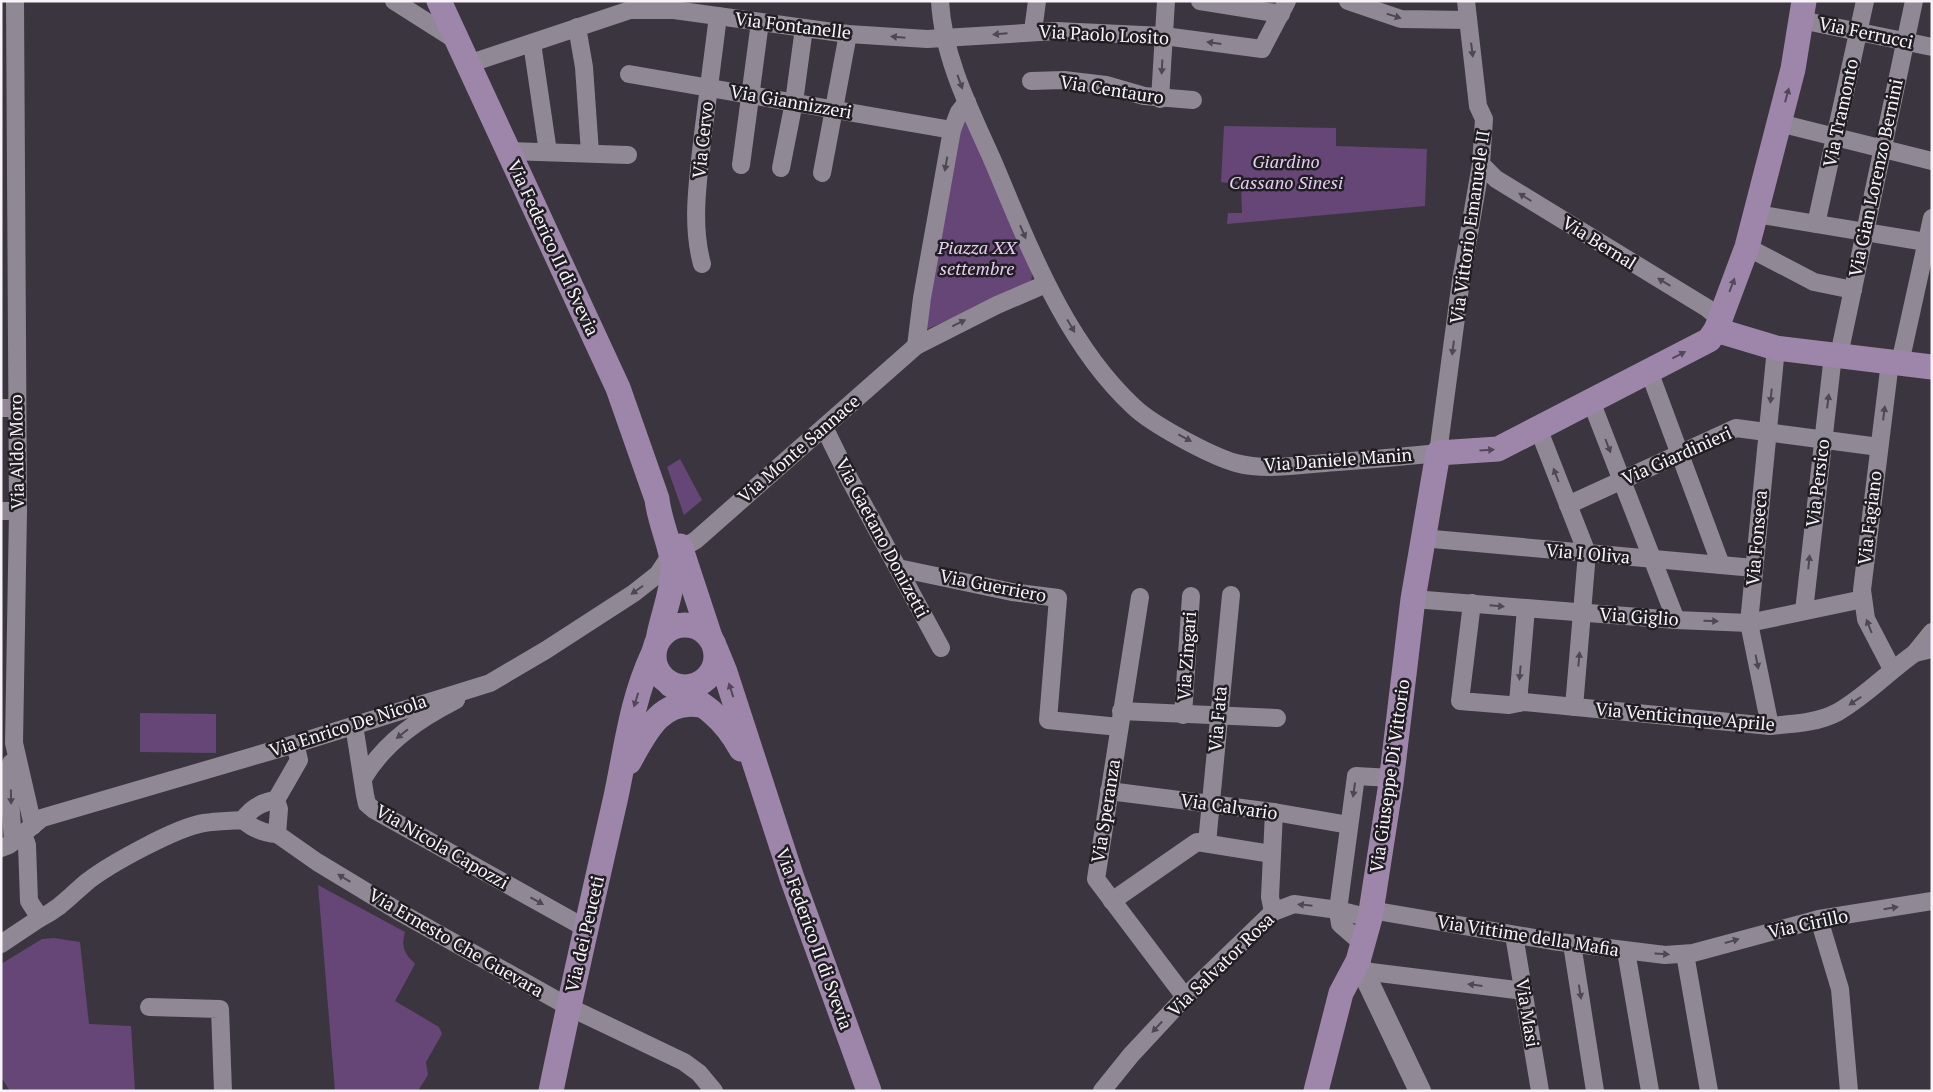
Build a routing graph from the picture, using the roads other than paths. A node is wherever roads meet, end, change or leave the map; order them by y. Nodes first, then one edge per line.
1 (15, 1) edge
2 (394, 1) edge
3 (439, 1) edge
4 (940, 1) edge
5 (1037, 1) edge
6 (1166, 1) edge
7 (1200, 1) edge
8 (1348, 1) edge
9 (1466, 1) edge
10 (1865, 1) edge
11 (1914, 1) edge
12 (630, 5) edge
13 (674, 6) edge
14 (1284, 8) edge
15 (1802, 10) edge
16 (718, 16) junction
17 (1468, 20) junction
18 (760, 22) junction
19 (577, 27) junction
20 (804, 28) junction
21 (1032, 31) junction
22 (1858, 32) junction
23 (848, 34) junction
24 (1164, 36) junction
25 (946, 38) junction
26 (458, 41) junction
27 (1906, 41) junction
28 (532, 43) junction
29 (1932, 47) edge
30 (468, 64) junction
31 (629, 74) dead end
32 (1031, 81) dead end
33 (709, 86) junction
34 (750, 94) junction
35 (1160, 98) junction
36 (1193, 100) dead end
37 (794, 102) junction
38 (967, 102) junction
39 (835, 109) junction
40 (1779, 123) junction
41 (952, 130) junction
42 (1836, 137) junction
43 (1882, 149) junction
44 (509, 151) junction
45 (548, 152) junction
46 (590, 153) junction
47 (628, 155) dead end
48 (1932, 161) edge
49 (1481, 164) junction
50 (741, 165) dead end
51 (781, 168) dead end
52 (8, 173) edge
53 (822, 173) dead end
54 (1756, 214) junction
55 (1932, 218) edge
56 (1816, 224) junction
57 (1865, 232) junction
58 (1929, 242) edge
59 (1747, 247) junction
60 (702, 264) dead end
61 (1046, 284) junction
62 (1853, 290) junction
63 (1718, 324) junction
64 (916, 346) junction
65 (1776, 348) junction
66 (1836, 355) junction
67 (1895, 362) junction
68 (1932, 367) edge
69 (1649, 371) junction
70 (1591, 401) junction
71 (9, 408) edge
72 (824, 427) junction
73 (1538, 428) junction
74 (1768, 432) junction
75 (1823, 440) junction
76 (1879, 447) junction
77 (1438, 453) junction
78 (1680, 453) junction
79 (1621, 480) junction
80 (1568, 505) junction
81 (9, 511) edge
82 (1422, 538) junction
83 (676, 552) junction
84 (1587, 553) junction
85 (1652, 559) junction
86 (1721, 565) junction
87 (898, 568) junction
88 (1754, 568) junction
89 (680, 581) junction
90 (1231, 595) dead end
91 (1191, 596) dead end
92 (1140, 597) dead end
93 (1413, 598) junction
94 (1863, 599) junction
95 (1472, 604) junction
96 (1526, 608) junction
97 (1804, 610) junction
98 (1583, 613) junction
99 (1676, 620) junction
100 (1749, 623) junction
101 (1932, 632) edge
102 (713, 644) junction
103 (655, 647) junction
104 (941, 648) dead end
105 (1923, 651) edge
106 (1892, 669) junction
107 (490, 683) junction
108 (686, 695) junction
109 (1521, 703) junction
110 (1574, 707) junction
111 (1182, 715) junction
112 (1218, 716) junction
113 (1277, 718) dead end
114 (1120, 719) junction
115 (354, 725) junction
116 (1770, 726) junction
117 (295, 744) junction
118 (14, 752) junction
119 (364, 777) junction
120 (620, 778) junction
121 (1391, 778) junction
122 (761, 787) junction
123 (1109, 791) junction
124 (276, 800) junction
125 (1211, 804) junction
126 (1274, 812) junction
127 (243, 820) junction
128 (1349, 825) junction
129 (277, 834) junction
130 (18, 837) edge
131 (1207, 843) junction
132 (1272, 854) junction
133 (1112, 901) junction
134 (1932, 901) edge
135 (1338, 910) junction
136 (1273, 912) junction
137 (1371, 914) junction
138 (40, 918) junction
139 (1819, 920) junction
140 (587, 929) junction
141 (1514, 935) junction
142 (1, 944) edge
143 (1572, 944) junction
144 (1626, 951) junction
145 (1685, 954) junction
146 (1361, 959) junction
147 (1524, 992) junction
148 (1185, 997) junction
149 (149, 1007) dead end
150 (569, 1007) junction
151 (223, 1091) edge
152 (551, 1091) edge
153 (714, 1091) edge
154 (869, 1091) edge
155 (1102, 1091) edge
156 (1316, 1091) edge
157 (1420, 1091) edge
158 (1540, 1091) edge
159 (1594, 1091) edge
160 (1650, 1091) edge
161 (1709, 1091) edge
162 (1849, 1091) edge

1 - 52 street, Via Aldo Moro
2 - 26 street
3 - 26 main road, Via Federico II di Svevia
4 - 25 street, Via Daniele Manin
5 - 21 street
6 - 24 street
7 - 14 street
8 -> 17 street
9 - 17 street, Via Vittorio Emanuele II
10 - 22 street, Via Tramonto
11 - 27 street, Via Gian Lorenzo Bernini
12 - 13 street, Via Fontanelle
12 - 19 street, Via Fontanelle
13 - 16 street, Via Fontanelle
14 -> 24 street, Via Paolo Losito
15 - 22 street, Via Ferrucci
40 -> 15 main road
16 - 18 street, Via Fontanelle
16 - 33 street, Via Cervo
17 -> 49 street, Via Vittorio Emanuele II
18 - 20 street, Via Fontanelle
18 - 34 street
19 - 28 street, Via Fontanelle
19 - 46 street
20 - 23 street, Via Fontanelle
20 - 37 street
21 - 24 street, Via Paolo Losito
21 -> 25 street, Via Paolo Losito
22 - 27 street, Via Ferrucci
22 - 42 street, Via Tramonto
25 -> 23 street, Via Fontanelle
23 - 39 street
24 -> 35 street
25 -> 38 street, Via Daniele Manin
26 - 30 main road, Via Federico II di Svevia
27 - 29 street, Via Ferrucci
27 - 43 street, Via Gian Lorenzo Bernini
28 - 30 street, Via Fontanelle
28 - 45 street
30 - 44 main road, Via Federico II di Svevia
31 - 33 street, Via Giannizzeri
32 - 35 street, Via Centauro
33 - 34 street, Via Giannizzeri
33 - 60 street, Via Cervo
34 - 37 street, Via Giannizzeri
34 - 50 street
35 - 36 street, Via Centauro
37 - 39 street, Via Giannizzeri
37 - 51 street
38 - 41 street
38 -> 61 street, Via Daniele Manin
39 - 41 street, Via Giannizzeri
39 - 53 street
40 - 42 street
40 - 54 main road
41 -> 64 street
42 - 43 street
42 - 56 street, Via Tramonto
43 - 48 street
43 - 57 street, Via Gian Lorenzo Bernini
44 - 45 street
44 - 83 main road, Via Federico II di Svevia
45 - 46 street
46 - 47 street
63 -> 49 street, Via Bernal
49 -> 77 street, Via Vittorio Emanuele II
52 - 71 street, Via Aldo Moro
54 - 56 street
54 - 59 main road
55 - 58 street, Via Fagiano
56 - 57 street
57 - 58 street
57 - 62 street, Via Gian Lorenzo Bernini
58 - 67 street, Via Fagiano
59 - 62 street
63 -> 59 main road
64 -> 61 street, Via Monte Sannace
61 -> 77 street, Via Daniele Manin
62 - 66 street, Via Gian Lorenzo Bernini
63 - 65 main road
69 -> 63 main road
64 - 72 street, Via Monte Sannace
65 - 66 main road
65 -> 74 street, Via Fonseca
66 - 67 main road
75 -> 66 street, Via Persico
67 - 68 main road
76 -> 67 street, Via Fagiano
69 - 70 main road
69 - 78 street
70 - 73 main road
70 -> 79 street
71 - 81 street, Via Aldo Moro
72 - 83 street, Via Monte Sannace
72 - 87 street, Via Gaetano Donizetti
77 -> 73 main road
80 -> 73 street
74 - 75 street, Via Giardinieri
74 - 78 street, Via Giardinieri
74 - 88 street, Via Fonseca
75 - 76 street, Via Giardinieri
97 -> 75 street, Via Persico
76 - 94 street, Via Fagiano
77 - 82 main road, Via Giuseppe Di Vittorio
78 - 79 street, Via Giardinieri
78 - 86 street
79 - 80 street, Via Giardinieri
79 - 85 street
80 - 84 street
81 - 118 street, Via Aldo Moro
82 - 84 street, Via I Oliva
82 - 93 main road, Via Giuseppe Di Vittorio
83 - 89 main road, Via Federico II di Svevia
83 -> 107 street, Via Enrico De Nicola
84 - 85 street, Via I Oliva
84 - 98 street
85 - 86 street, Via I Oliva
85 - 99 street
86 - 88 street, Via I Oliva
87 - 104 street, Via Gaetano Donizetti
87 - 114 street, Via Guerriero
88 - 100 street, Via Fonseca
89 - 102 main road, Via Federico II di Svevia
89 - 103 main road, Via Federico II di Svevia
90 - 112 street, Via Fata
91 - 111 street, Via Zingari
92 - 114 street, Via Speranza
93 - 95 street, Via Giglio
93 - 121 main road, Via Giuseppe Di Vittorio
94 - 97 street, Via Giglio
106 -> 94 street, Via Fagiano
95 -> 96 street, Via Giglio
95 - 109 street, Via Venticinque Aprile
96 - 98 street, Via Giglio
96 -> 109 street
97 - 100 street, Via Giglio
98 - 99 street, Via Giglio
110 -> 98 street
99 -> 100 street, Via Giglio
100 -> 116 street, Via Fonseca
101 - 105 street, Via Venticinque Aprile
102 - 103 main road
102 - 108 main road
122 -> 102 main road, Via Federico II di Svevia
103 - 108 main road
103 -> 120 main road, Via Federico II di Svevia
105 - 106 street, Via Venticinque Aprile
106 -> 116 street, Via Venticinque Aprile
107 - 115 street, Via Enrico De Nicola
107 -> 119 street
108 - 120 main road
108 - 122 main road
109 - 110 street, Via Venticinque Aprile
110 - 116 street, Via Venticinque Aprile
111 - 112 street
111 - 114 street
112 - 113 street
112 - 125 street, Via Fata
114 - 123 street, Via Speranza
115 - 117 street, Via Enrico De Nicola
115 - 119 street, Via Nicola Capozzi
117 - 124 street
117 - 130 street, Via Enrico De Nicola
118 - 130 street, Via Aldo Moro
118 -> 130 street, Via Aldo Moro
119 -> 140 street, Via Nicola Capozzi
120 - 140 main road, Via dei Peuceti
121 -> 128 street
121 - 137 main road, Via Giuseppe Di Vittorio
122 - 154 main road, Via Federico II di Svevia
123 - 125 street, Via Calvario
123 - 133 street, Via Speranza
124 - 127 street
124 - 129 street
125 - 126 street, Via Calvario
125 - 131 street, Via Fata
126 - 128 street, Via Calvario
126 - 132 street
127 - 129 street
127 - 138 street
128 - 135 street
150 -> 129 street, Via Ernesto Che Guevara
130 - 138 street
131 - 132 street
131 - 133 street
132 - 136 street
133 - 148 street, Via Speranza
139 -> 134 street, Via Cirillo
135 -> 136 street, Via Salvator Rosa
135 - 137 street, Via Salvator Rosa
135 - 146 street
136 - 148 street, Via Salvator Rosa
137 - 141 street, Via Vittime della Mafia
137 - 146 main road, Via Giuseppe Di Vittorio
138 - 142 street
145 -> 139 street, Via Cirillo
139 - 162 street
140 - 150 main road, Via dei Peuceti
141 - 143 street, Via Vittime della Mafia
141 - 147 street, Via Masi
143 - 144 street, Via Vittime della Mafia
143 -> 159 street
144 -> 145 street, Via Vittime della Mafia
144 - 160 street
145 - 161 street
147 -> 146 street
146 - 156 main road, Via Giuseppe Di Vittorio
146 - 157 street
147 - 158 street, Via Masi
148 -> 155 street, Via Salvator Rosa
149 - 151 street
150 - 152 main road, Via dei Peuceti
150 - 153 street, Via Ernesto Che Guevara

